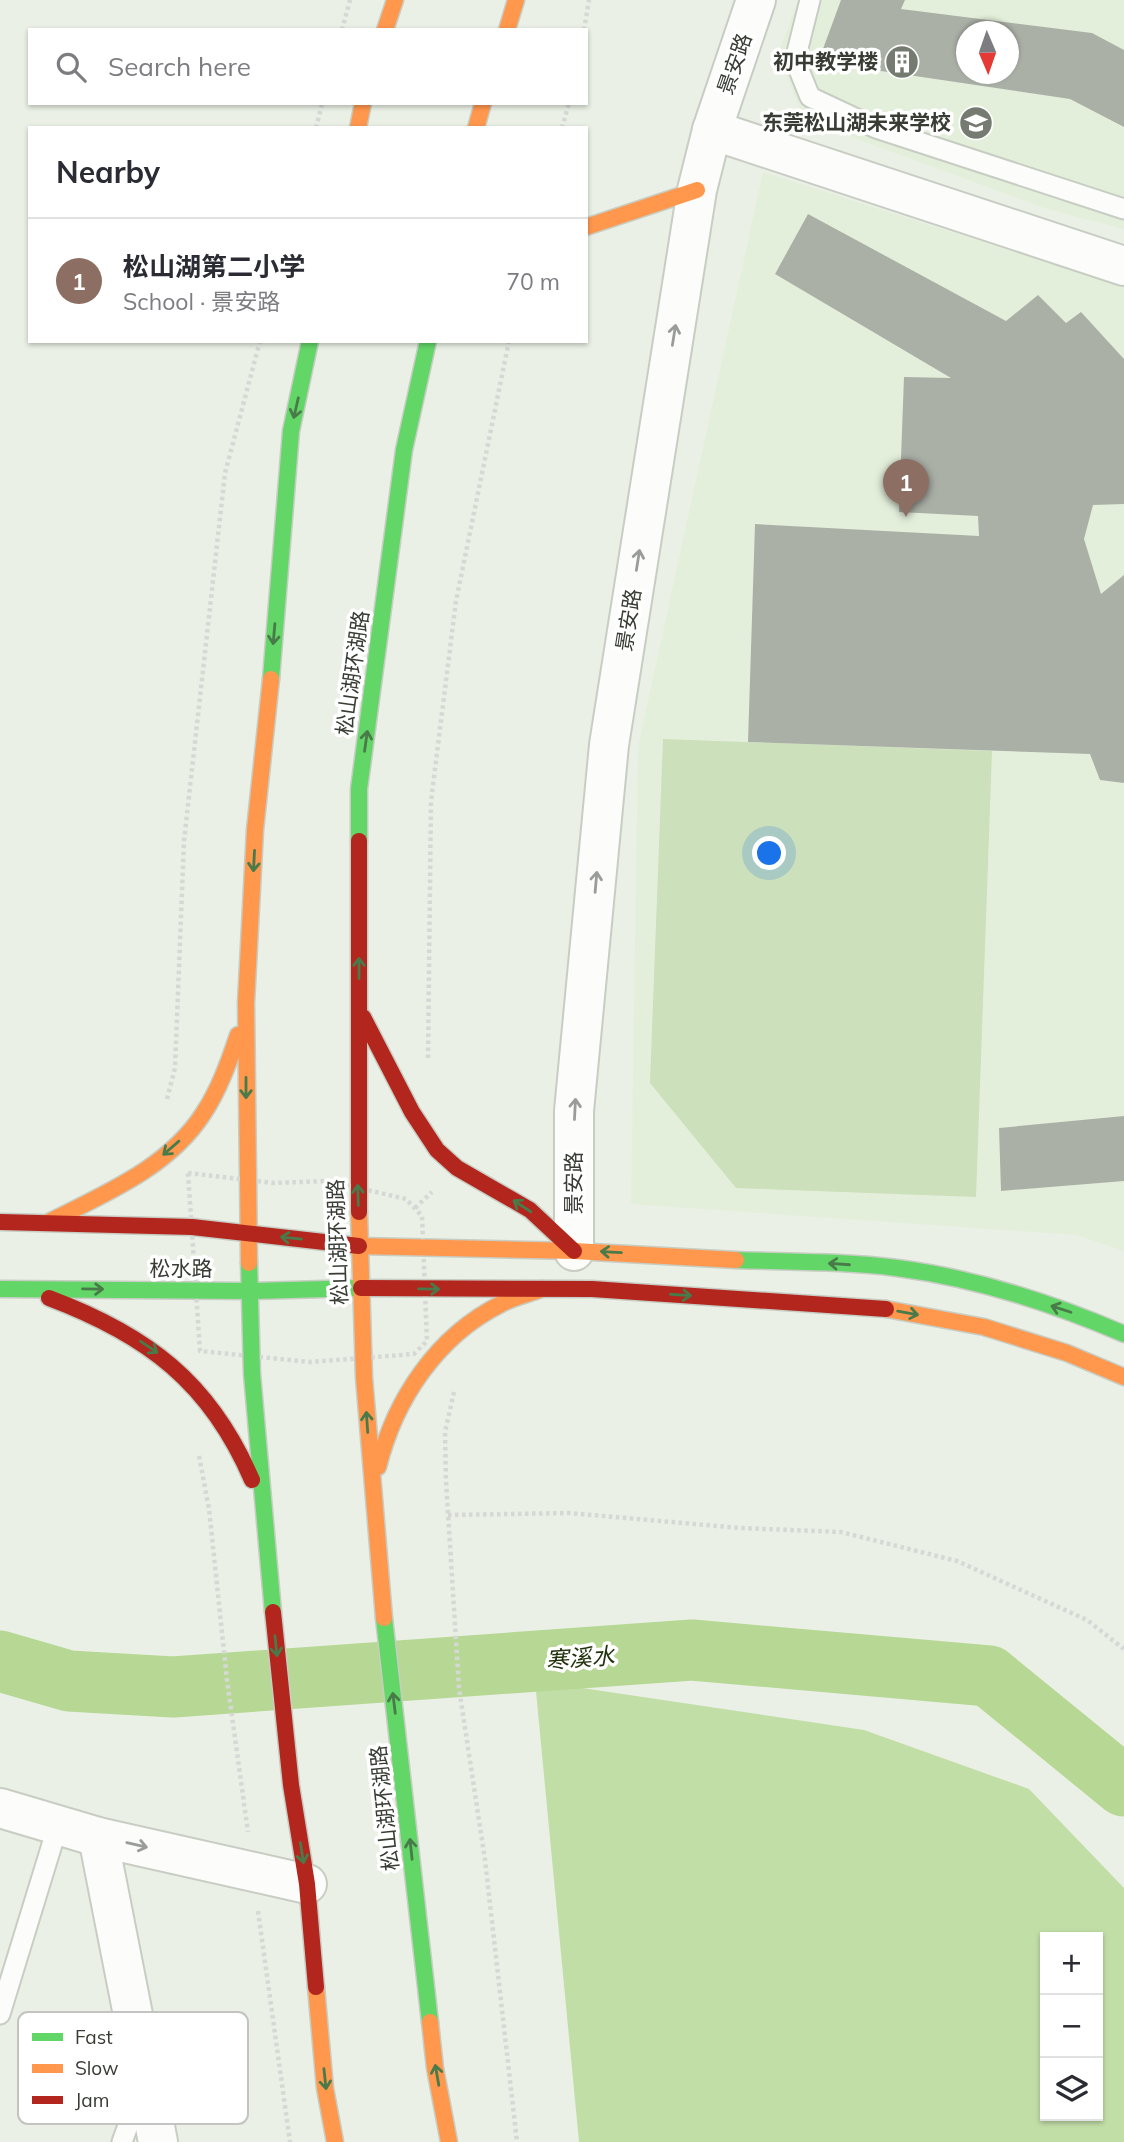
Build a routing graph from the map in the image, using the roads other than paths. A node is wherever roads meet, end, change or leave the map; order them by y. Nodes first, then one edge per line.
1 (395, 0) edge
2 (516, 0) edge
3 (756, 0) edge
4 (810, 0) edge
5 (386, 28) edge
6 (508, 28) edge
7 (363, 105) edge
8 (482, 105) edge
9 (358, 126) edge
10 (477, 126) edge
11 (712, 130) junction
12 (697, 190) junction
13 (1124, 209) edge
14 (588, 226) edge
15 (1124, 266) edge
16 (310, 343) edge
17 (428, 343) edge
18 (444, 343) edge
19 (421, 374) junction
20 (246, 1003) junction
21 (358, 1008) junction
22 (0, 1222) edge
23 (46, 1223) junction
24 (247, 1233) junction
25 (359, 1245) junction
26 (574, 1251) junction
27 (361, 1288) junction
28 (0, 1289) edge
29 (20, 1289) junction
30 (542, 1289) junction
31 (250, 1291) junction
32 (1124, 1334) edge
33 (1124, 1377) edge
34 (373, 1503) junction
35 (263, 1513) junction
36 (0, 1808) edge
37 (58, 1825) junction
38 (98, 1837) junction
39 (307, 1884) junction
40 (132, 2012) edge
41 (0, 2014) edge
42 (129, 2124) edge
43 (154, 2124) edge
44 (122, 2142) edge
45 (158, 2142) edge
46 (335, 2142) edge
47 (449, 2142) edge

1 - 5 main road
2 - 6 main road
3 - 11 street, 景安路
4 - 13 lane
7 - 9 main road
8 - 10 main road
11 - 12 street, 景安路
11 - 15 street
12 - 14 main road
26 -> 12 street, 景安路
16 -> 20 main road
17 - 19 main road, 松山湖环湖路
18 - 19 main road
21 -> 19 main road, 松山湖环湖路
20 -> 23 main road
20 -> 24 main road
25 -> 21 main road, 松山湖环湖路
26 -> 21 main road
22 - 23 main road, 松水路
23 - 24 main road, 松水路
25 -> 24 main road, 松水路
24 - 31 main road
25 - 26 main road, 松水路
25 - 27 main road, 松山湖环湖路
32 -> 26 main road, 松水路
27 -> 30 main road, 松水路
27 - 31 main road, 松水路
34 -> 27 main road, 松山湖环湖路
28 - 29 main road, 松水路
29 -> 31 main road, 松水路
29 -> 35 main road
30 -> 33 main road, 松水路
30 - 34 main road
31 - 35 main road
47 -> 34 main road, 松山湖环湖路
35 -> 39 main road
36 - 37 street
37 - 38 street
37 - 41 lane
38 -> 39 street
38 - 40 street
39 -> 46 main road
42 - 44 lane
43 - 45 street

